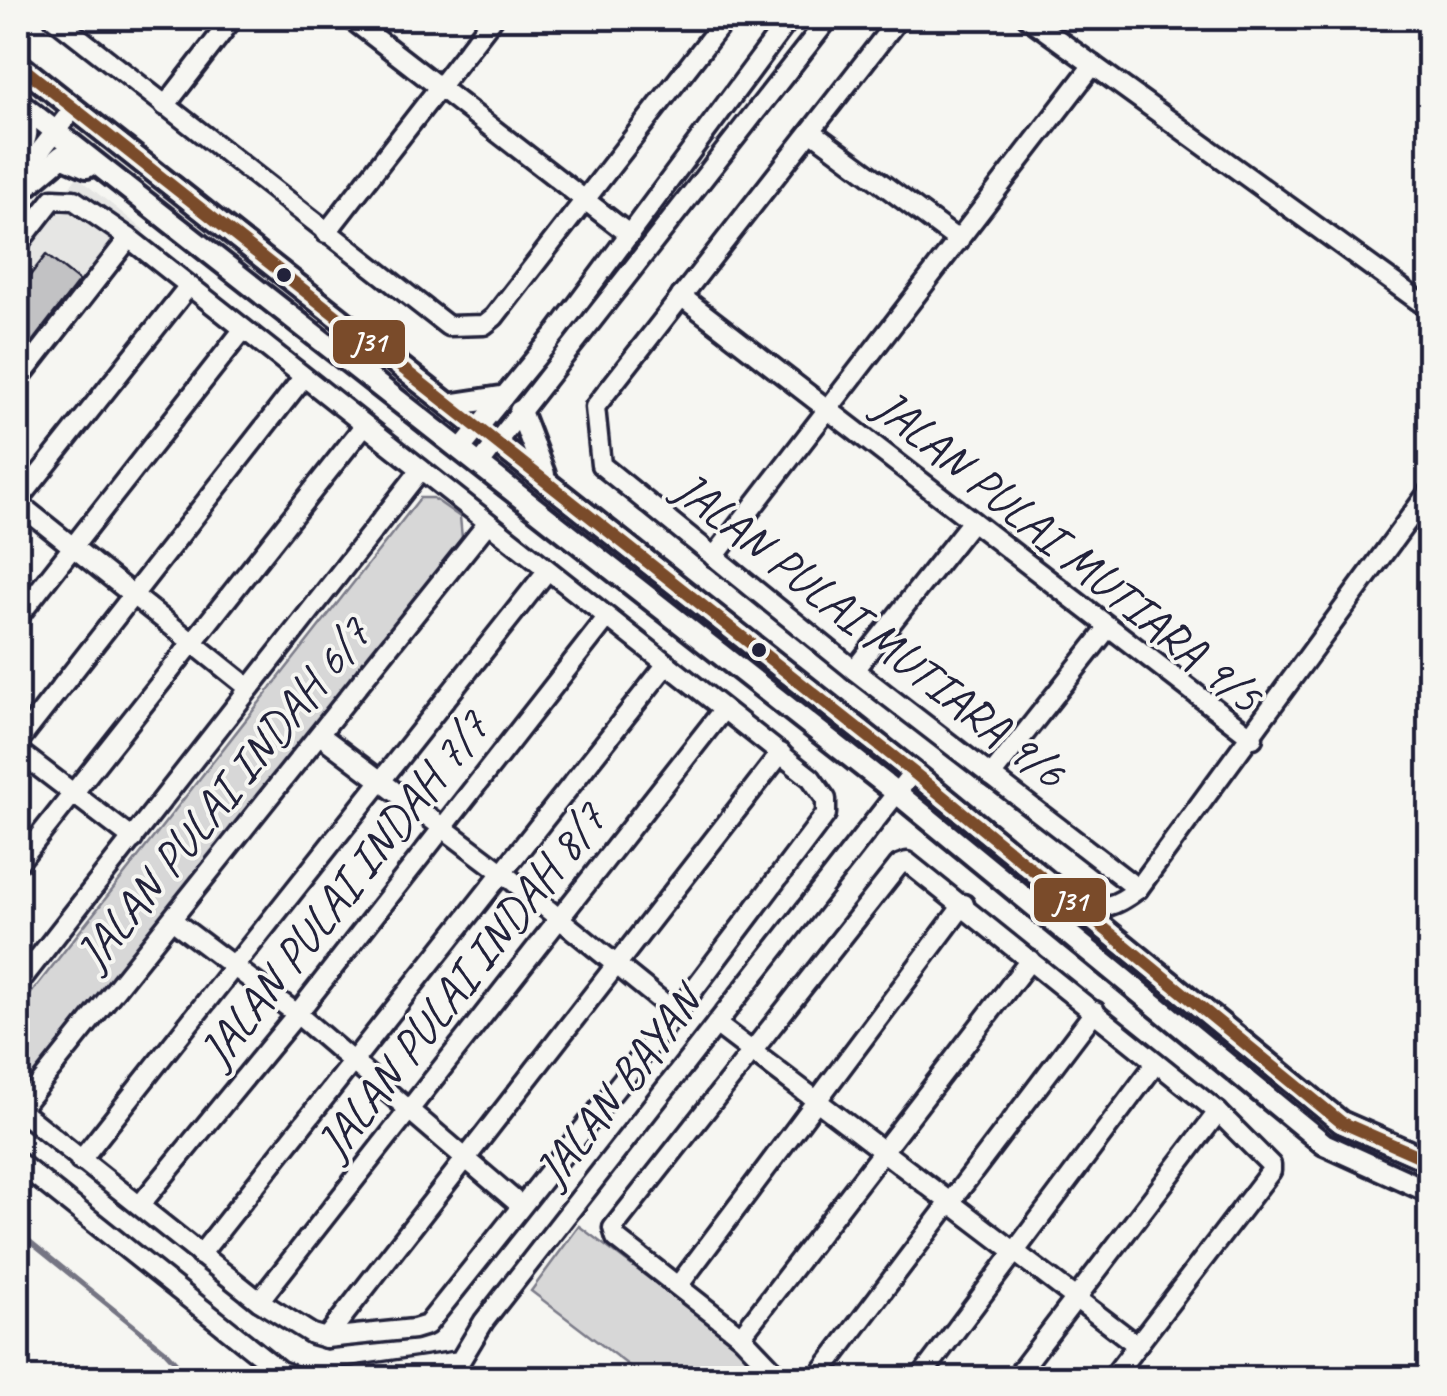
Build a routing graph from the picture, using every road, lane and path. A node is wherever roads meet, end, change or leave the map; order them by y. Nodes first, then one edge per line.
1 (54, 18) edge
2 (234, 18) edge
3 (350, 18) edge
4 (493, 18) edge
5 (726, 18) edge
6 (790, 18) edge
7 (830, 18) edge
8 (899, 18) edge
9 (1028, 18) edge
10 (18, 64) edge
11 (1093, 65) junction
12 (440, 88) junction
13 (18, 102) edge
14 (165, 106) junction
15 (73, 109) junction
16 (18, 112) edge
17 (811, 131) junction
18 (54, 132) junction
19 (18, 156) edge
20 (18, 179) edge
21 (132, 192) junction
22 (18, 193) edge
23 (585, 200) junction
24 (326, 233) junction
25 (630, 235) junction
26 (129, 238) junction
27 (959, 241) junction
28 (18, 244) edge
29 (188, 286) junction
30 (681, 296) junction
31 (1430, 309) edge
32 (244, 330) junction
33 (302, 378) junction
34 (18, 380) edge
35 (502, 397) junction
36 (450, 405) junction
37 (826, 409) junction
38 (520, 411) junction
39 (363, 427) junction
40 (478, 428) junction
41 (497, 441) junction
42 (460, 450) junction
43 (479, 465) junction
44 (419, 472) junction
45 (548, 481) junction
46 (1430, 490) edge
47 (18, 502) edge
48 (972, 521) junction
49 (487, 524) junction
50 (74, 545) junction
51 (714, 557) junction
52 (547, 571) junction
53 (132, 594) junction
54 (18, 617) edge
55 (606, 619) junction
56 (1108, 628) junction
57 (193, 641) junction
58 (666, 665) junction
59 (854, 670) junction
60 (249, 688) junction
61 (723, 710) junction
62 (320, 736) junction
63 (1253, 738) junction
64 (18, 742) edge
65 (18, 751) edge
66 (782, 753) junction
67 (913, 772) junction
68 (990, 776) junction
69 (382, 780) junction
70 (898, 794) junction
71 (72, 795) junction
72 (443, 827) junction
73 (133, 840) junction
74 (18, 863) edge
75 (504, 874) junction
76 (1138, 889) junction
77 (1068, 898) junction
78 (964, 904) junction
79 (172, 920) junction
80 (560, 920) junction
81 (1030, 960) junction
82 (618, 969) junction
83 (234, 970) junction
84 (18, 984) edge
85 (1094, 1011) junction
86 (676, 1013) junction
87 (297, 1014) junction
88 (716, 1024) junction
89 (750, 1052) junction
90 (354, 1063) junction
91 (1156, 1064) junction
92 (817, 1103) junction
93 (408, 1108) junction
94 (18, 1110) edge
95 (1218, 1112) junction
96 (882, 1152) junction
97 (465, 1158) junction
98 (1426, 1160) edge
99 (80, 1161) junction
100 (18, 1162) edge
101 (1430, 1192) edge
102 (950, 1203) junction
103 (140, 1205) junction
104 (520, 1205) junction
105 (1015, 1251) junction
106 (200, 1255) junction
107 (678, 1286) junction
108 (1076, 1298) junction
109 (259, 1301) junction
110 (741, 1336) junction
111 (326, 1338) junction
112 (1138, 1346) junction
113 (462, 1370) edge
114 (298, 1378) edge
115 (346, 1378) edge
116 (781, 1378) edge
117 (817, 1378) edge
118 (920, 1378) edge
119 (1015, 1378) edge
120 (1112, 1378) edge

1 - 14 street
2 - 14 street
3 - 12 street
4 - 12 street
5 - 23 street
6 - 25 street
7 - 38 street
8 - 17 street
9 - 11 street
10 - 15 main road
11 - 27 street
11 - 31 street
12 - 23 street
12 - 24 street
13 - 18 main road
14 - 24 street
15 - 18 street
15 - 36 main road
16 - 19 main road
17 - 27 street
17 - 30 street
18 - 20 street
18 - 21 main road
21 - 22 main road
21 - 42 main road
23 - 24 street
23 - 25 street
25 - 35 street
26 - 28 street
26 - 29 street
26 - 34 street
27 - 37 street
29 - 32 street
29 - 47 street
30 - 37 street, JALAN PULAI MUTIARA 9/5
30 - 51 street, JALAN PULAI MUTIARA 9/6
32 - 33 street
32 - 50 street
33 - 39 street
33 - 53 street
35 - 36 main road
35 - 40 street
36 - 40 main road
37 - 48 street, JALAN PULAI MUTIARA 9/5
37 - 51 street
38 - 41 street
38 - 45 main road
39 - 44 street
39 - 57 street
40 - 41 main road
40 - 42 street
41 - 43 street
41 - 45 main road
42 - 43 main road
43 - 70 main road
44 - 49 street
44 - 60 street
45 - 67 main road
46 - 63 street
47 - 50 street
48 - 56 street, JALAN PULAI MUTIARA 9/5
48 - 59 street
49 - 52 street
49 - 62 street, JALAN PULAI INDAH 6/7
50 - 53 street
50 - 54 street
51 - 59 street, JALAN PULAI MUTIARA 9/6
52 - 55 street
52 - 69 street
53 - 57 street
53 - 64 street
55 - 58 street
55 - 72 street, JALAN PULAI INDAH 7/7
56 - 63 street, JALAN PULAI MUTIARA 9/5
56 - 68 street
57 - 60 street
57 - 71 street
58 - 61 street
58 - 75 street
59 - 68 street, JALAN PULAI MUTIARA 9/6
60 - 73 street
61 - 66 street
61 - 80 street, JALAN PULAI INDAH 8/7
62 - 69 street
62 - 79 street, JALAN PULAI INDAH 6/7
63 - 76 street, JALAN PULAI MUTIARA 9/5
65 - 71 street
66 - 82 street
66 - 86 street
67 - 70 street, JALAN BAYAN
67 - 77 main road
68 - 76 street, JALAN PULAI MUTIARA 9/6
69 - 72 street
69 - 83 street
70 - 88 street, JALAN BAYAN
70 - 101 main road
71 - 73 street
71 - 74 street
72 - 75 street
72 - 87 street, JALAN PULAI INDAH 7/7
73 - 84 street
75 - 80 street
75 - 90 street
76 - 77 street
77 - 98 main road
78 - 81 street
78 - 89 street
78 - 92 street
79 - 83 street
79 - 94 street, JALAN PULAI INDAH 6/7
80 - 82 street
80 - 93 street, JALAN PULAI INDAH 8/7
81 - 85 street
81 - 96 street
82 - 86 street
82 - 97 street
83 - 87 street
83 - 99 street
85 - 91 street
85 - 102 street
86 - 104 street
87 - 90 street
87 - 103 street, JALAN PULAI INDAH 7/7
88 - 89 street
88 - 113 street, JALAN BAYAN
89 - 92 street
89 - 107 street
90 - 93 street
90 - 106 street
91 - 95 street
91 - 105 street
92 - 96 street
92 - 107 street
93 - 97 street
93 - 109 street, JALAN PULAI INDAH 8/7
94 - 99 street
95 - 108 street
95 - 112 street
96 - 102 street
96 - 110 street
97 - 104 street
97 - 111 street
99 - 103 street
100 - 114 street
102 - 105 street
102 - 117 street
103 - 106 street
104 - 111 street
105 - 108 street
105 - 118 street
106 - 109 street
107 - 110 street
108 - 112 street
108 - 119 street
109 - 111 street
110 - 116 street
112 - 120 street
113 - 115 street, JALAN BAYAN

